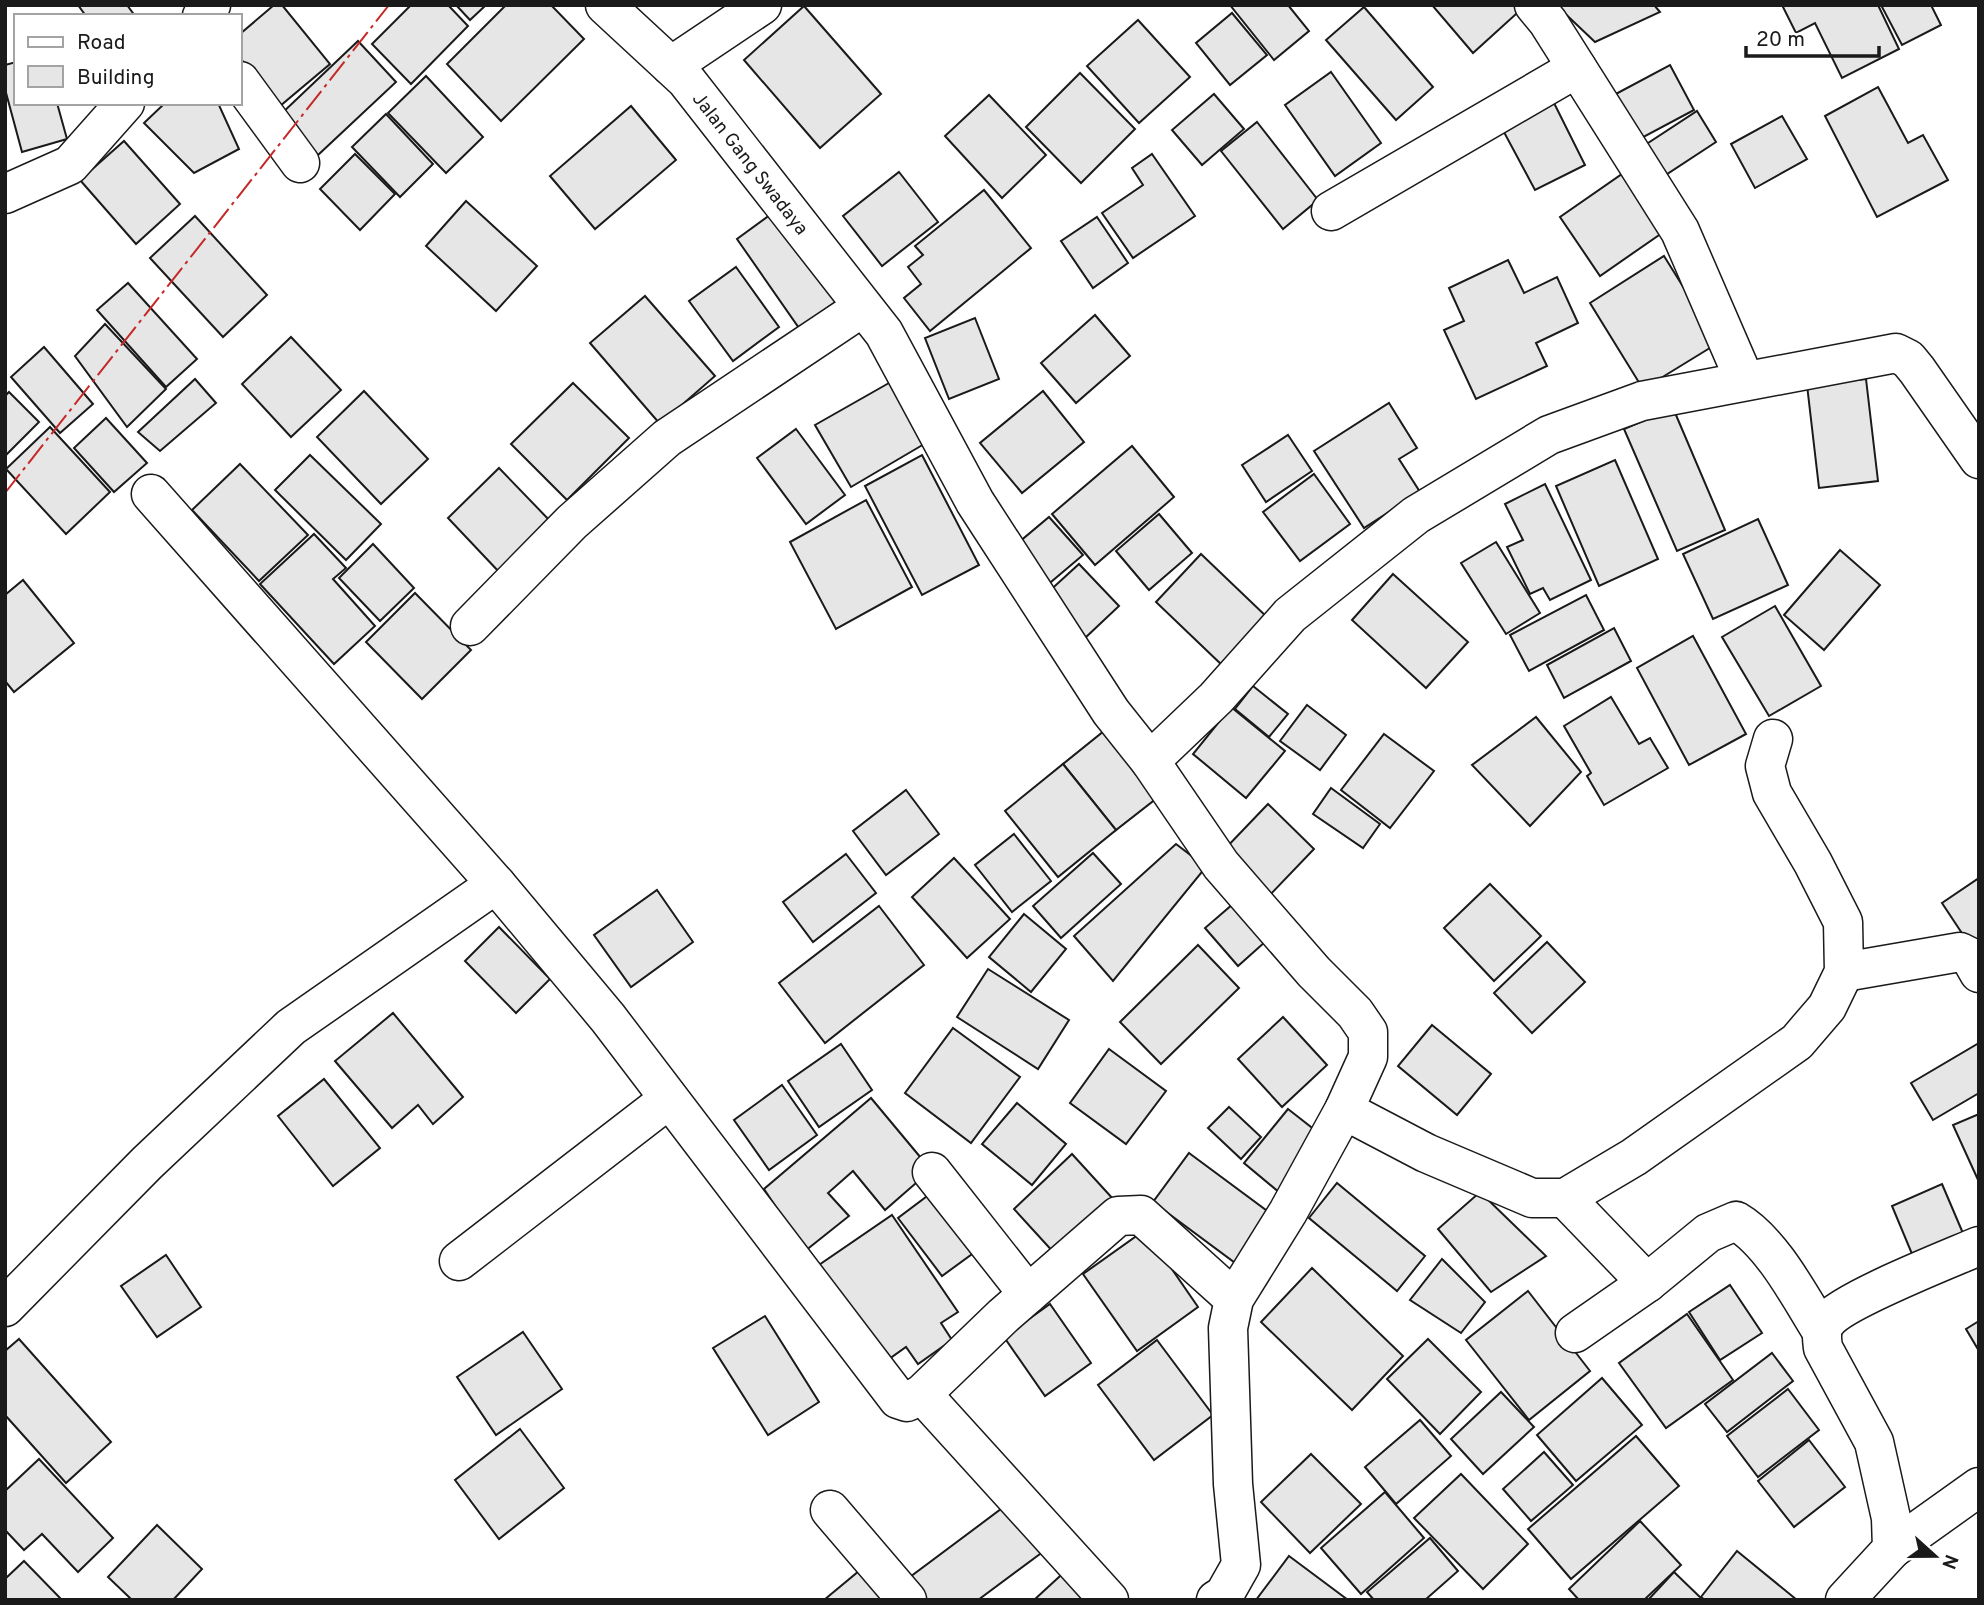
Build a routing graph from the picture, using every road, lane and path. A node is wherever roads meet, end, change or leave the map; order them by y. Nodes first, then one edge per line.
1 (605, 5) edge
2 (762, 5) edge
3 (1534, 5) edge
4 (671, 66) junction
5 (1577, 68) junction
6 (242, 84) edge
7 (123, 105) edge
8 (300, 163) dead end
9 (5, 194) edge
10 (1331, 211) dead end
11 (873, 320) junction
12 (1745, 381) junction
13 (1979, 459) edge
14 (151, 494) dead end
15 (470, 626) dead end
16 (1773, 739) dead end
17 (1150, 761) junction
18 (496, 884) junction
19 (1844, 972) junction
20 (1979, 973) edge
21 (669, 1099) junction
22 (1344, 1110) junction
23 (932, 1172) dead end
24 (1565, 1198) junction
25 (1979, 1245) edge
26 (459, 1261) dead end
27 (1647, 1283) junction
28 (1028, 1294) junction
29 (1234, 1299) junction
30 (5, 1307) edge
31 (1822, 1332) junction
32 (1575, 1333) dead end
33 (922, 1394) junction
34 (1979, 1487) edge
35 (831, 1510) dead end
36 (1892, 1549) junction
37 (907, 1600) edge
38 (1109, 1600) edge
39 (1216, 1600) edge
40 (1845, 1600) edge

1 - 4 street, Jalan Gang Swadaya
2 - 4 street
3 - 5 street
4 - 11 street, Jalan Gang Swadaya
5 - 10 street
5 - 12 street
6 - 8 street
7 - 9 street
11 - 15 street
11 - 17 street, Jalan Gang Swadaya
12 - 13 street
12 - 17 street
14 - 18 street
16 - 19 street
17 - 22 street, Jalan Gang Swadaya
18 - 21 street
18 - 30 street
19 - 20 street
19 - 24 street
21 - 26 street
21 - 33 street
22 - 24 street
22 - 29 street, Jalan Gang Swadaya
23 - 28 street
24 - 27 street
25 - 31 street
27 - 31 street
27 - 32 street
28 - 29 street
28 - 33 street
29 - 39 street
31 - 36 street
33 - 38 street
34 - 36 street
35 - 37 street
36 - 40 street

